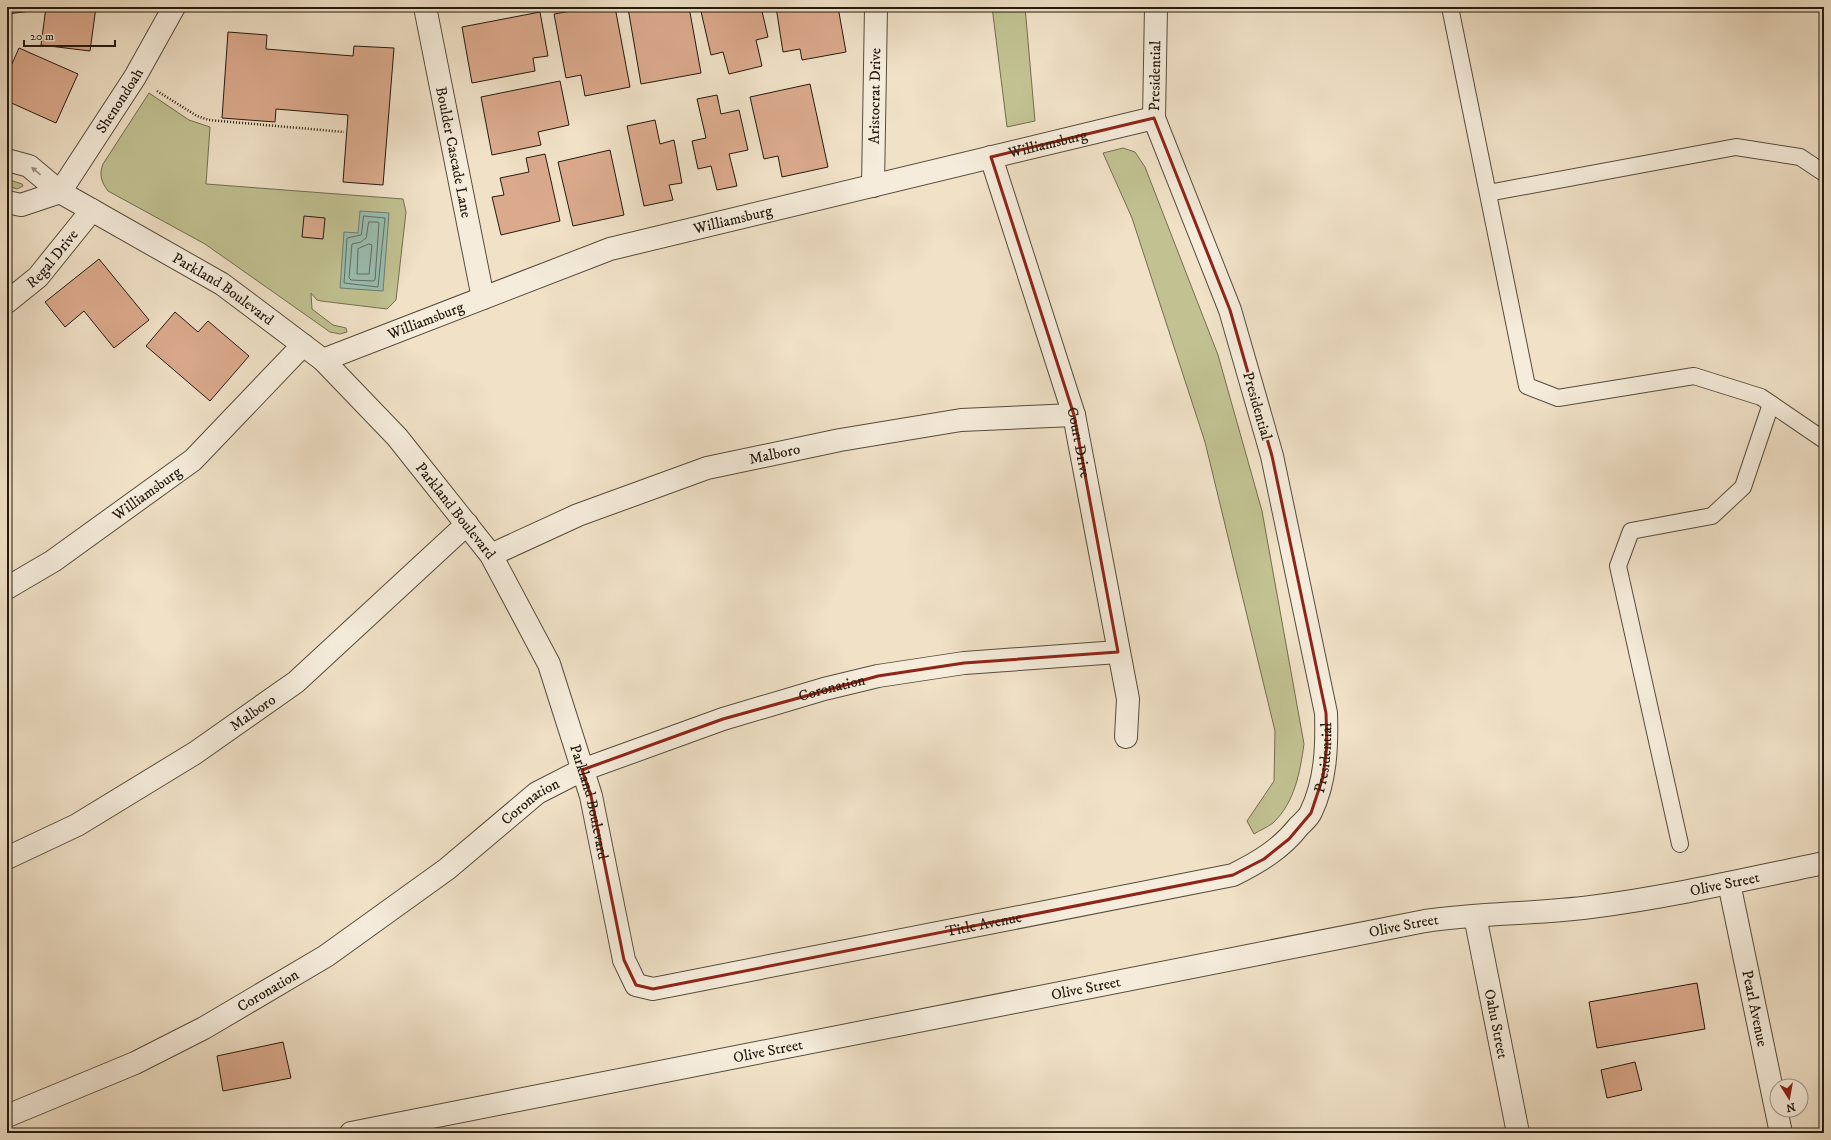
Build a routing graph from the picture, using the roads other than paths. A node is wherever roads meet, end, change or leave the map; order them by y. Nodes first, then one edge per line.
1 (174, 7) edge
2 (425, 7) edge
3 (876, 7) edge
4 (1156, 7) edge
5 (1450, 7) edge
6 (1154, 118) junction
7 (991, 157) junction
8 (7, 160) edge
9 (1824, 173) edge
10 (873, 186) junction
11 (60, 192) junction
12 (1488, 193) junction
13 (7, 202) edge
14 (92, 210) junction
15 (483, 298) junction
16 (7, 302) edge
17 (303, 345) junction
18 (323, 360) junction
19 (1771, 404) junction
20 (1074, 415) junction
21 (1824, 440) edge
22 (467, 524) junction
23 (491, 555) junction
24 (7, 588) edge
25 (1118, 652) junction
26 (1126, 737) dead end
27 (582, 770) junction
28 (1311, 813) joint
29 (1680, 844) dead end
30 (7, 858) edge
31 (1824, 862) edge
32 (1729, 883) junction
33 (1475, 916) junction
34 (636, 985) joint
35 (7, 1116) edge
36 (351, 1133) edge
37 (1518, 1133) edge
38 (1781, 1133) edge

1 - 11 street, Shenondoah
2 - 15 street, Boulder Cascade Lane
3 - 10 street, Aristocrat Drive
4 - 6 street, Presidential
5 - 12 lane
6 - 7 street, Williamsburg
6 - 28 street, Presidential
7 - 10 street, Williamsburg
7 - 20 street, Court Drive
11 -> 8 street, Parkland Boulevard
9 - 12 lane
10 - 15 street, Williamsburg
11 - 13 street
11 - 14 street, Parkland Boulevard
12 - 19 lane
14 - 16 street, Regal Drive
14 - 17 street, Parkland Boulevard
15 - 18 street, Williamsburg
17 - 18 street, Parkland Boulevard
17 - 24 street, Williamsburg
18 - 22 street, Parkland Boulevard
19 - 21 lane
19 - 29 lane
20 - 23 street, Malboro
20 - 25 street, Court Drive
22 - 23 street, Parkland Boulevard
22 - 30 street, Malboro
23 - 27 street, Parkland Boulevard
25 - 26 street, Court Drive
25 - 27 street, Coronation
27 - 34 street, Parkland Boulevard
27 - 35 street, Coronation
28 - 34 street, Title Avenue
31 - 32 street, Olive Street
32 - 33 street, Olive Street
32 - 38 street, Pearl Avenue
33 - 36 street, Olive Street
33 - 37 street, Oahu Street

